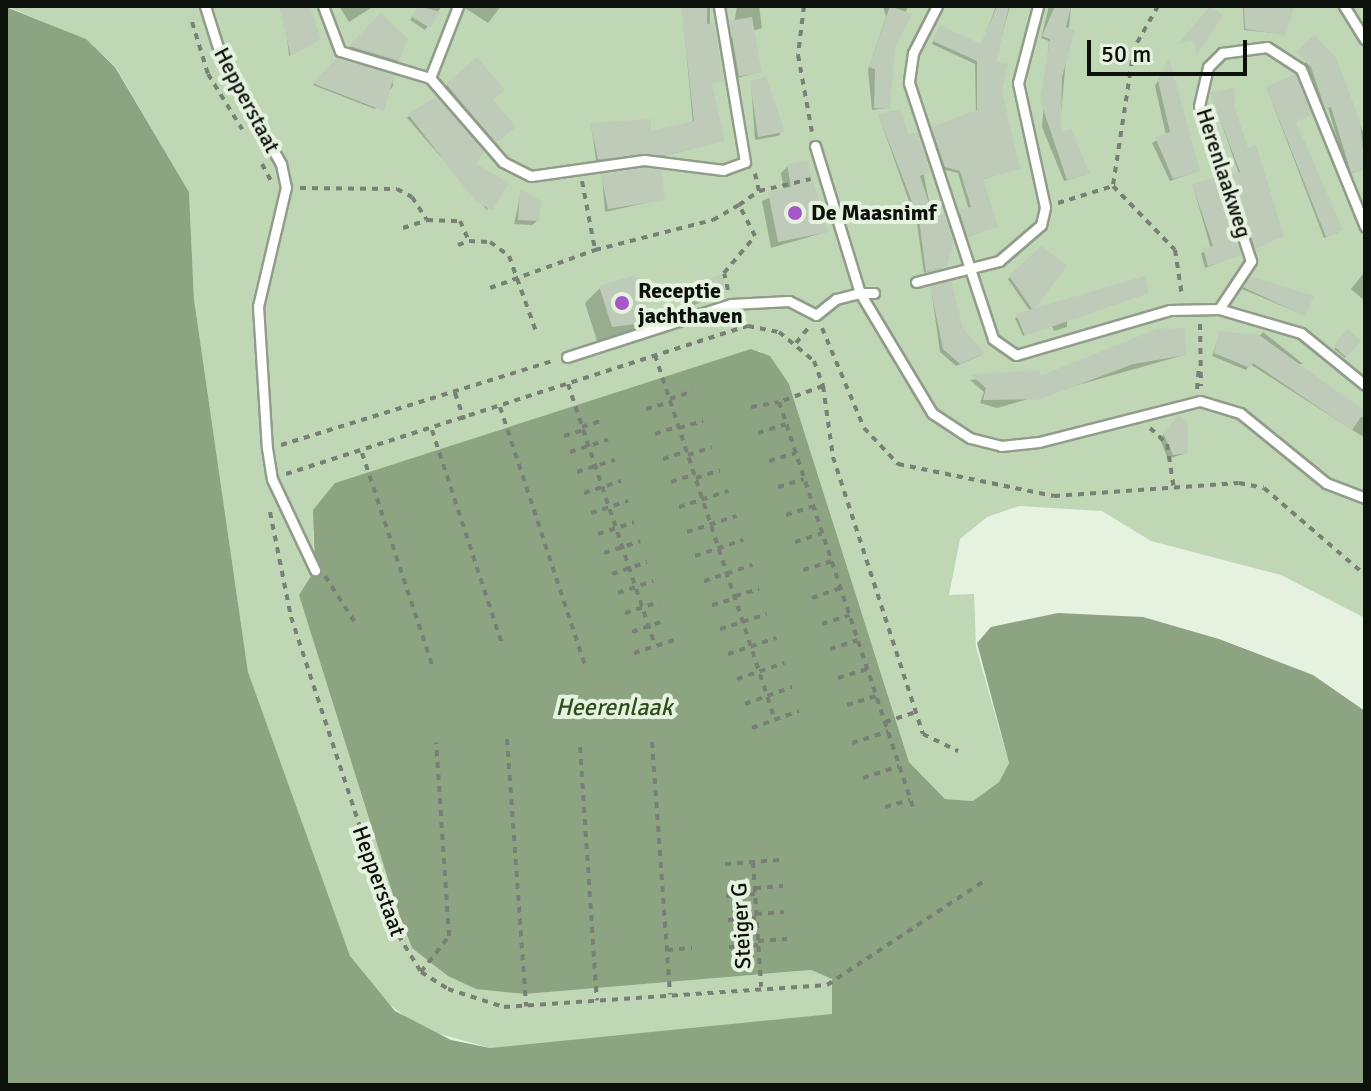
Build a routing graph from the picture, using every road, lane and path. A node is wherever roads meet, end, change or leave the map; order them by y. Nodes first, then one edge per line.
1 (205, 6) edge
2 (323, 6) edge
3 (458, 6) edge
4 (719, 6) edge
5 (804, 6) edge
6 (937, 6) edge
7 (1038, 6) edge
8 (1158, 6) edge
9 (1344, 6) edge
10 (1365, 39) edge
11 (430, 78) junction
12 (815, 146) joint
13 (754, 170) dead end
14 (580, 171) junction
15 (823, 177) junction
16 (1113, 186) junction
17 (286, 187) junction
18 (759, 191) junction
19 (739, 205) junction
20 (1045, 207) junction
21 (427, 220) junction
22 (1365, 227) edge
23 (403, 228) dead end
24 (469, 241) junction
25 (458, 245) dead end
26 (595, 250) junction
27 (972, 268) junction
28 (518, 274) junction
29 (916, 282) dead end
30 (490, 288) dead end
31 (860, 293) junction
32 (874, 293) dead end
33 (731, 304) junction
34 (1181, 309) junction
35 (1200, 309) junction
36 (1219, 309) junction
37 (816, 315) junction
38 (537, 334) dead end
39 (655, 355) junction
40 (567, 357) joint
41 (568, 384) junction
42 (1365, 385) edge
43 (823, 386) junction
44 (693, 391) dead end
45 (455, 393) junction
46 (1200, 398) dead end
47 (779, 402) junction
48 (500, 407) junction
49 (751, 407) dead end
50 (646, 409) dead end
51 (1141, 416) junction
52 (464, 419) junction
53 (601, 421) dead end
54 (703, 421) dead end
55 (786, 424) junction
56 (583, 428) junction
57 (432, 430) junction
58 (758, 433) dead end
59 (655, 434) dead end
60 (564, 436) dead end
61 (608, 440) dead end
62 (589, 446) junction
63 (712, 447) dead end
64 (267, 448) junction
65 (570, 452) dead end
66 (362, 453) junction
67 (796, 453) junction
68 (663, 459) dead end
69 (615, 460) dead end
70 (769, 461) dead end
71 (595, 466) junction
72 (720, 470) dead end
73 (577, 472) dead end
74 (272, 479) junction
75 (804, 479) junction
76 (621, 481) dead end
77 (671, 482) dead end
78 (602, 487) junction
79 (778, 487) dead end
80 (1174, 489) junction
81 (728, 491) dead end
82 (584, 493) dead end
83 (1365, 498) edge
84 (628, 501) dead end
85 (813, 506) junction
86 (609, 507) junction
87 (679, 507) dead end
88 (591, 513) dead end
89 (786, 515) dead end
90 (736, 516) dead end
91 (634, 522) dead end
92 (616, 528) junction
93 (687, 532) dead end
94 (822, 533) junction
95 (598, 534) dead end
96 (743, 540) dead end
97 (640, 541) dead end
98 (795, 542) dead end
99 (622, 547) junction
100 (604, 553) dead end
101 (695, 556) dead end
102 (832, 561) junction
103 (647, 562) dead end
104 (752, 565) dead end
105 (629, 568) junction
106 (318, 569) joint
107 (803, 570) dead end
108 (612, 574) dead end
109 (1365, 575) edge
110 (653, 581) dead end
111 (704, 581) dead end
112 (635, 587) junction
113 (841, 588) junction
114 (759, 589) dead end
115 (618, 593) dead end
116 (812, 598) dead end
117 (659, 602) dead end
118 (712, 605) dead end
119 (642, 607) junction
120 (625, 613) dead end
121 (767, 614) dead end
122 (850, 615) junction
123 (354, 621) dead end
124 (664, 621) dead end
125 (822, 624) dead end
126 (648, 627) junction
127 (720, 630) dead end
128 (632, 632) dead end
129 (776, 638) dead end
130 (674, 640) dead end
131 (858, 640) junction
132 (502, 644) dead end
133 (655, 646) junction
134 (830, 649) dead end
135 (634, 653) dead end
136 (728, 655) dead end
137 (784, 663) dead end
138 (432, 665) dead end
139 (586, 668) dead end
140 (867, 669) junction
141 (838, 678) dead end
142 (736, 679) dead end
143 (792, 687) dead end
144 (877, 696) junction
145 (744, 704) dead end
146 (847, 705) dead end
147 (799, 711) dead end
148 (916, 712) junction
149 (775, 719) dead end
150 (885, 722) junction
151 (752, 728) dead end
152 (888, 731) junction
153 (507, 739) dead end
154 (436, 742) dead end
155 (652, 742) dead end
156 (852, 743) dead end
157 (580, 747) dead end
158 (958, 751) dead end
159 (899, 766) junction
160 (863, 778) dead end
161 (910, 800) junction
162 (885, 807) dead end
163 (914, 811) dead end
164 (780, 860) dead end
165 (753, 862) junction
166 (725, 864) dead end
167 (984, 881) dead end
168 (783, 886) dead end
169 (755, 891) junction
170 (726, 896) dead end
171 (784, 912) dead end
172 (756, 916) junction
173 (728, 920) dead end
174 (787, 939) dead end
175 (758, 943) junction
176 (729, 947) dead end
177 (692, 948) dead end
178 (667, 950) junction
179 (421, 972) junction
180 (761, 987) junction
181 (670, 994) junction
182 (597, 1000) junction
183 (526, 1006) junction

1 - 17 lane, Hepperstaat
2 - 11 lane
3 - 11 lane
4 - 14 lane
5 - 12 path
6 - 27 lane
7 - 20 lane
8 - 16 path
9 - 10 lane
11 - 14 lane
12 - 15 lane
13 - 18 path
14 - 26 path
15 - 18 path
15 - 31 lane
16 - 20 path
16 - 34 path
17 - 21 path
17 - 64 lane
18 - 19 path
19 - 26 path
19 - 33 path
20 - 27 lane
21 - 23 path
21 - 24 path
22 - 36 lane, Herenlaakweg
24 - 25 path
24 - 28 path
26 - 28 path
27 - 29 lane
27 - 34 lane
28 - 30 path
28 - 38 path
31 - 32 lane
31 - 37 lane
31 - 51 lane
33 - 37 lane
33 - 40 lane
34 - 35 lane
35 - 36 lane
35 - 46 path
36 - 42 lane
37 - 80 path
39 - 41 path
39 - 43 path
39 - 149 path
40 - 45 path
41 - 48 path
41 - 56 path
43 - 47 path
43 - 148 path
44 - 50 path
45 - 52 path
45 - 64 path
47 - 49 path
47 - 55 path
48 - 52 path
48 - 139 path
51 - 80 path
51 - 83 lane
52 - 57 path
53 - 56 path
54 - 59 path
55 - 58 path
55 - 67 path
56 - 60 path
56 - 62 path
57 - 66 path
57 - 132 path
61 - 62 path
62 - 65 path
62 - 71 path
63 - 68 path
64 - 74 lane
66 - 74 path
66 - 138 path
67 - 70 path
67 - 75 path
69 - 71 path
71 - 73 path
71 - 78 path
72 - 77 path
74 - 106 lane
74 - 179 path, Hepperstaat
75 - 79 path
75 - 85 path
76 - 78 path
78 - 82 path
78 - 86 path
80 - 109 path
81 - 87 path
84 - 86 path
85 - 89 path
85 - 94 path
86 - 88 path
86 - 92 path
90 - 93 path
91 - 92 path
92 - 95 path
92 - 99 path
94 - 98 path
94 - 102 path
96 - 101 path
97 - 99 path
99 - 100 path
99 - 105 path
102 - 107 path
102 - 113 path
103 - 105 path
104 - 111 path
105 - 108 path
105 - 112 path
106 - 123 path
110 - 112 path
112 - 115 path
112 - 119 path
113 - 116 path
113 - 122 path
114 - 118 path
117 - 119 path
119 - 120 path
119 - 126 path
121 - 127 path
122 - 125 path
122 - 131 path
124 - 126 path
126 - 128 path
126 - 133 path
129 - 136 path
130 - 133 path
131 - 134 path
131 - 140 path
133 - 135 path
137 - 142 path
140 - 141 path
140 - 144 path
143 - 145 path
144 - 146 path
144 - 150 path
147 - 151 path
148 - 150 path
148 - 158 path
150 - 152 path
152 - 156 path
152 - 159 path
153 - 183 path
154 - 179 path
155 - 178 path
157 - 182 path
159 - 160 path
159 - 161 path
161 - 162 path
161 - 163 path
164 - 165 path
165 - 166 path
165 - 169 path, Steiger G
167 - 180 path
168 - 169 path
169 - 170 path
169 - 172 path, Steiger G
171 - 172 path
172 - 173 path
172 - 175 path, Steiger G
174 - 175 path
175 - 176 path
175 - 180 path, Steiger G
177 - 178 path
178 - 181 path
179 - 183 path
180 - 181 path
181 - 182 path
182 - 183 path

